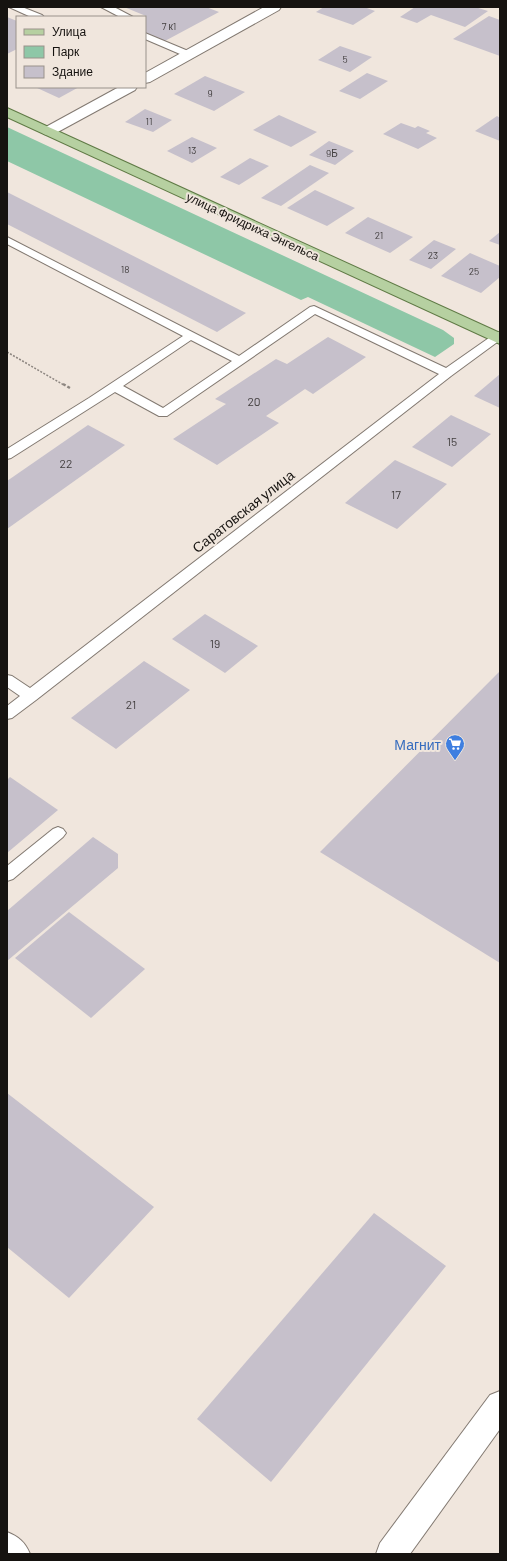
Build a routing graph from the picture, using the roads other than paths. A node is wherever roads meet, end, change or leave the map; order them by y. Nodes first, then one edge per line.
1 (14, 7) edge
2 (106, 7) edge
3 (274, 7) edge
4 (36, 16) edge
5 (126, 16) edge
6 (146, 36) edge
7 (190, 55) junction
8 (146, 78) edge
9 (128, 88) edge
10 (7, 112) edge
11 (49, 131) junction
12 (7, 240) edge
13 (190, 336) junction
14 (499, 337) edge
15 (240, 361) junction
16 (447, 373) junction
17 (114, 386) junction
18 (7, 455) edge
19 (7, 680) edge
20 (31, 696) junction
21 (7, 714) edge
22 (58, 833) dead end
23 (7, 875) edge
24 (500, 1406) edge
25 (7, 1547) edge
26 (15, 1554) edge
27 (391, 1554) edge

1 - 4 lane
2 - 5 lane
3 - 7 street
6 - 7 lane
7 - 8 street
9 - 11 street
10 - 11 main road, улица Фридриха Энгельса
11 - 14 main road, улица Фридриха Энгельса
12 - 13 lane
13 - 15 lane
13 - 17 lane
14 - 16 lane, Саратовская улица
15 - 16 lane
15 - 17 lane
16 - 20 lane, Саратовская улица
17 - 18 lane
19 - 20 lane
20 - 21 lane, Саратовская улица
22 - 23 lane
24 - 27 street
25 - 26 street

